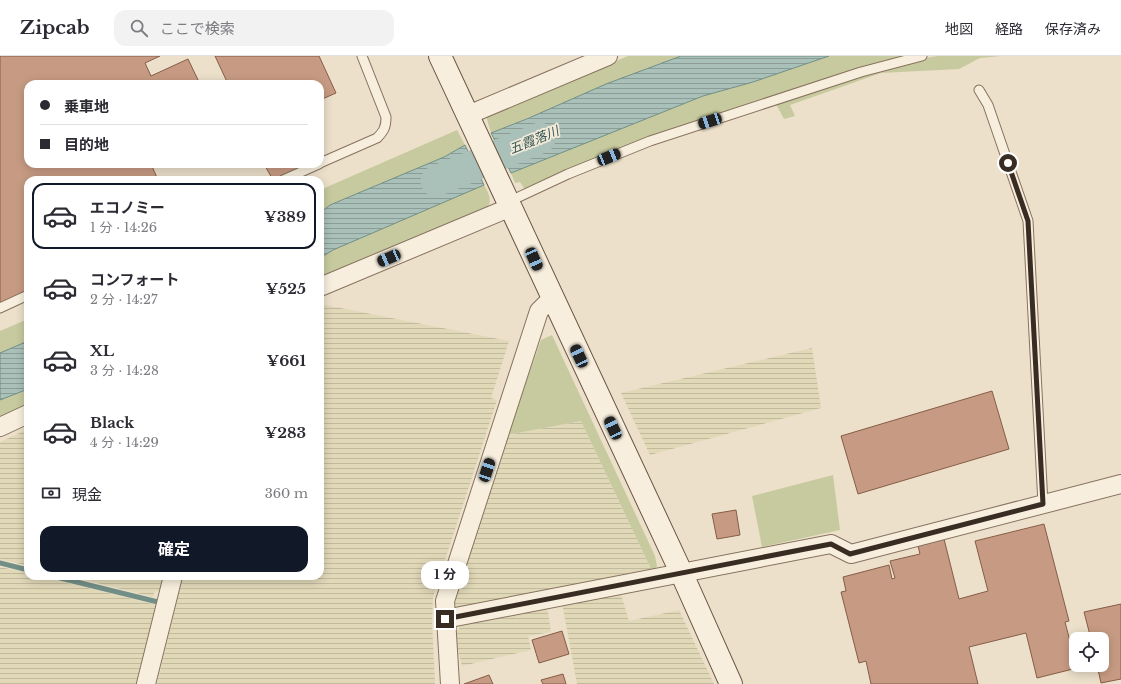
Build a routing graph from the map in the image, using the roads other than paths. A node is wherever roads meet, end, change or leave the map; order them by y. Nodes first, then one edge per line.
1 (362, 56) edge
2 (440, 56) edge
3 (608, 56) edge
4 (922, 56) edge
5 (979, 90) dead end
6 (471, 124) junction
7 (324, 162) edge
8 (310, 168) edge
9 (292, 176) edge
10 (507, 199) junction
11 (324, 285) edge
12 (24, 297) edge
13 (552, 298) junction
14 (0, 308) edge
15 (24, 416) edge
16 (0, 427) edge
17 (1121, 484) edge
18 (1043, 504) junction
19 (681, 572) junction
20 (172, 580) edge
21 (445, 619) junction
22 (146, 684) edge
23 (450, 684) edge
24 (732, 684) edge

1 - 7 lane
2 - 6 street
3 - 6 street
4 - 10 lane
5 - 18 lane
6 - 10 street
8 - 9 lane
10 - 11 street
10 - 13 street
12 - 14 lane
13 - 19 street
13 - 21 street
15 - 16 street
17 - 18 street
18 - 19 street
19 - 21 street
19 - 24 street
20 - 22 street
21 - 23 street

